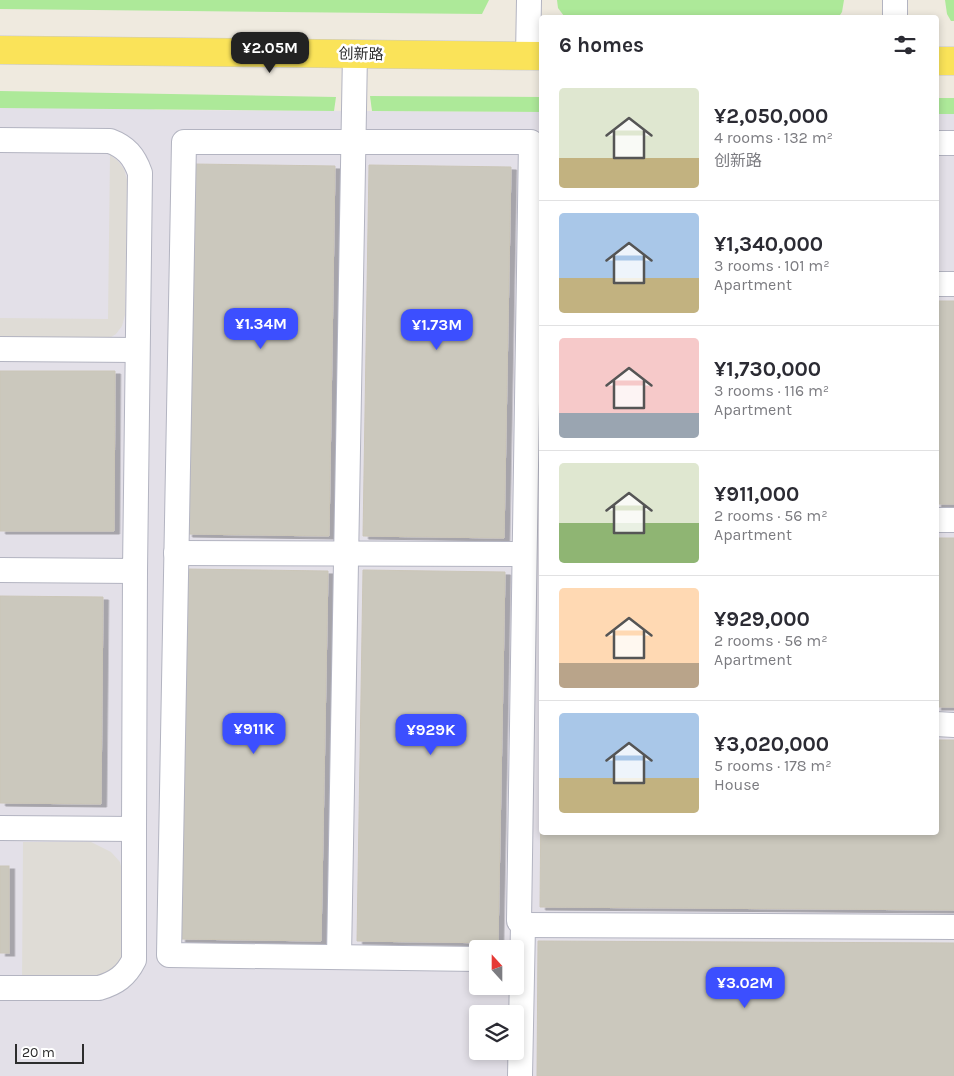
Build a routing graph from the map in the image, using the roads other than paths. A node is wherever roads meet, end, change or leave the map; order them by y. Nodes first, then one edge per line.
1 (529, 0) edge
2 (895, 0) edge
3 (895, 15) edge
4 (0, 50) edge
5 (355, 54) junction
6 (535, 56) edge
7 (939, 61) edge
8 (954, 61) edge
9 (0, 140) edge
10 (353, 142) junction
11 (536, 142) edge
12 (939, 143) edge
13 (954, 143) edge
14 (535, 282) edge
15 (939, 284) edge
16 (954, 284) edge
17 (0, 349) edge
18 (137, 350) junction
19 (533, 519) edge
20 (939, 520) edge
21 (954, 520) edge
22 (176, 553) junction
23 (346, 553) junction
24 (524, 554) junction
25 (0, 570) edge
26 (135, 571) junction
27 (532, 722) edge
28 (939, 724) edge
29 (954, 724) edge
30 (0, 828) edge
31 (134, 829) junction
32 (523, 925) junction
33 (954, 926) edge
34 (521, 940) edge
35 (339, 957) junction
36 (469, 959) edge
37 (0, 988) edge
38 (519, 995) edge
39 (520, 1076) edge

1 - 6 lane
2 - 3 lane
4 - 5 main road, 创新路
5 - 6 main road, 创新路
5 - 10 lane
7 - 8 main road
9 - 18 lane
10 - 11 lane
10 - 22 lane
10 - 23 lane
11 - 14 lane
12 - 13 lane
14 - 19 lane
15 - 16 lane
17 - 18 lane
18 - 26 lane
19 - 24 lane
20 - 21 lane
22 - 23 lane
22 - 35 lane
23 - 24 lane
23 - 35 lane
24 - 27 lane
25 - 26 lane
26 - 31 lane
27 - 32 lane
28 - 29 lane
30 - 31 lane
31 - 37 lane
32 - 33 lane
32 - 34 lane
35 - 36 lane
38 - 39 lane

